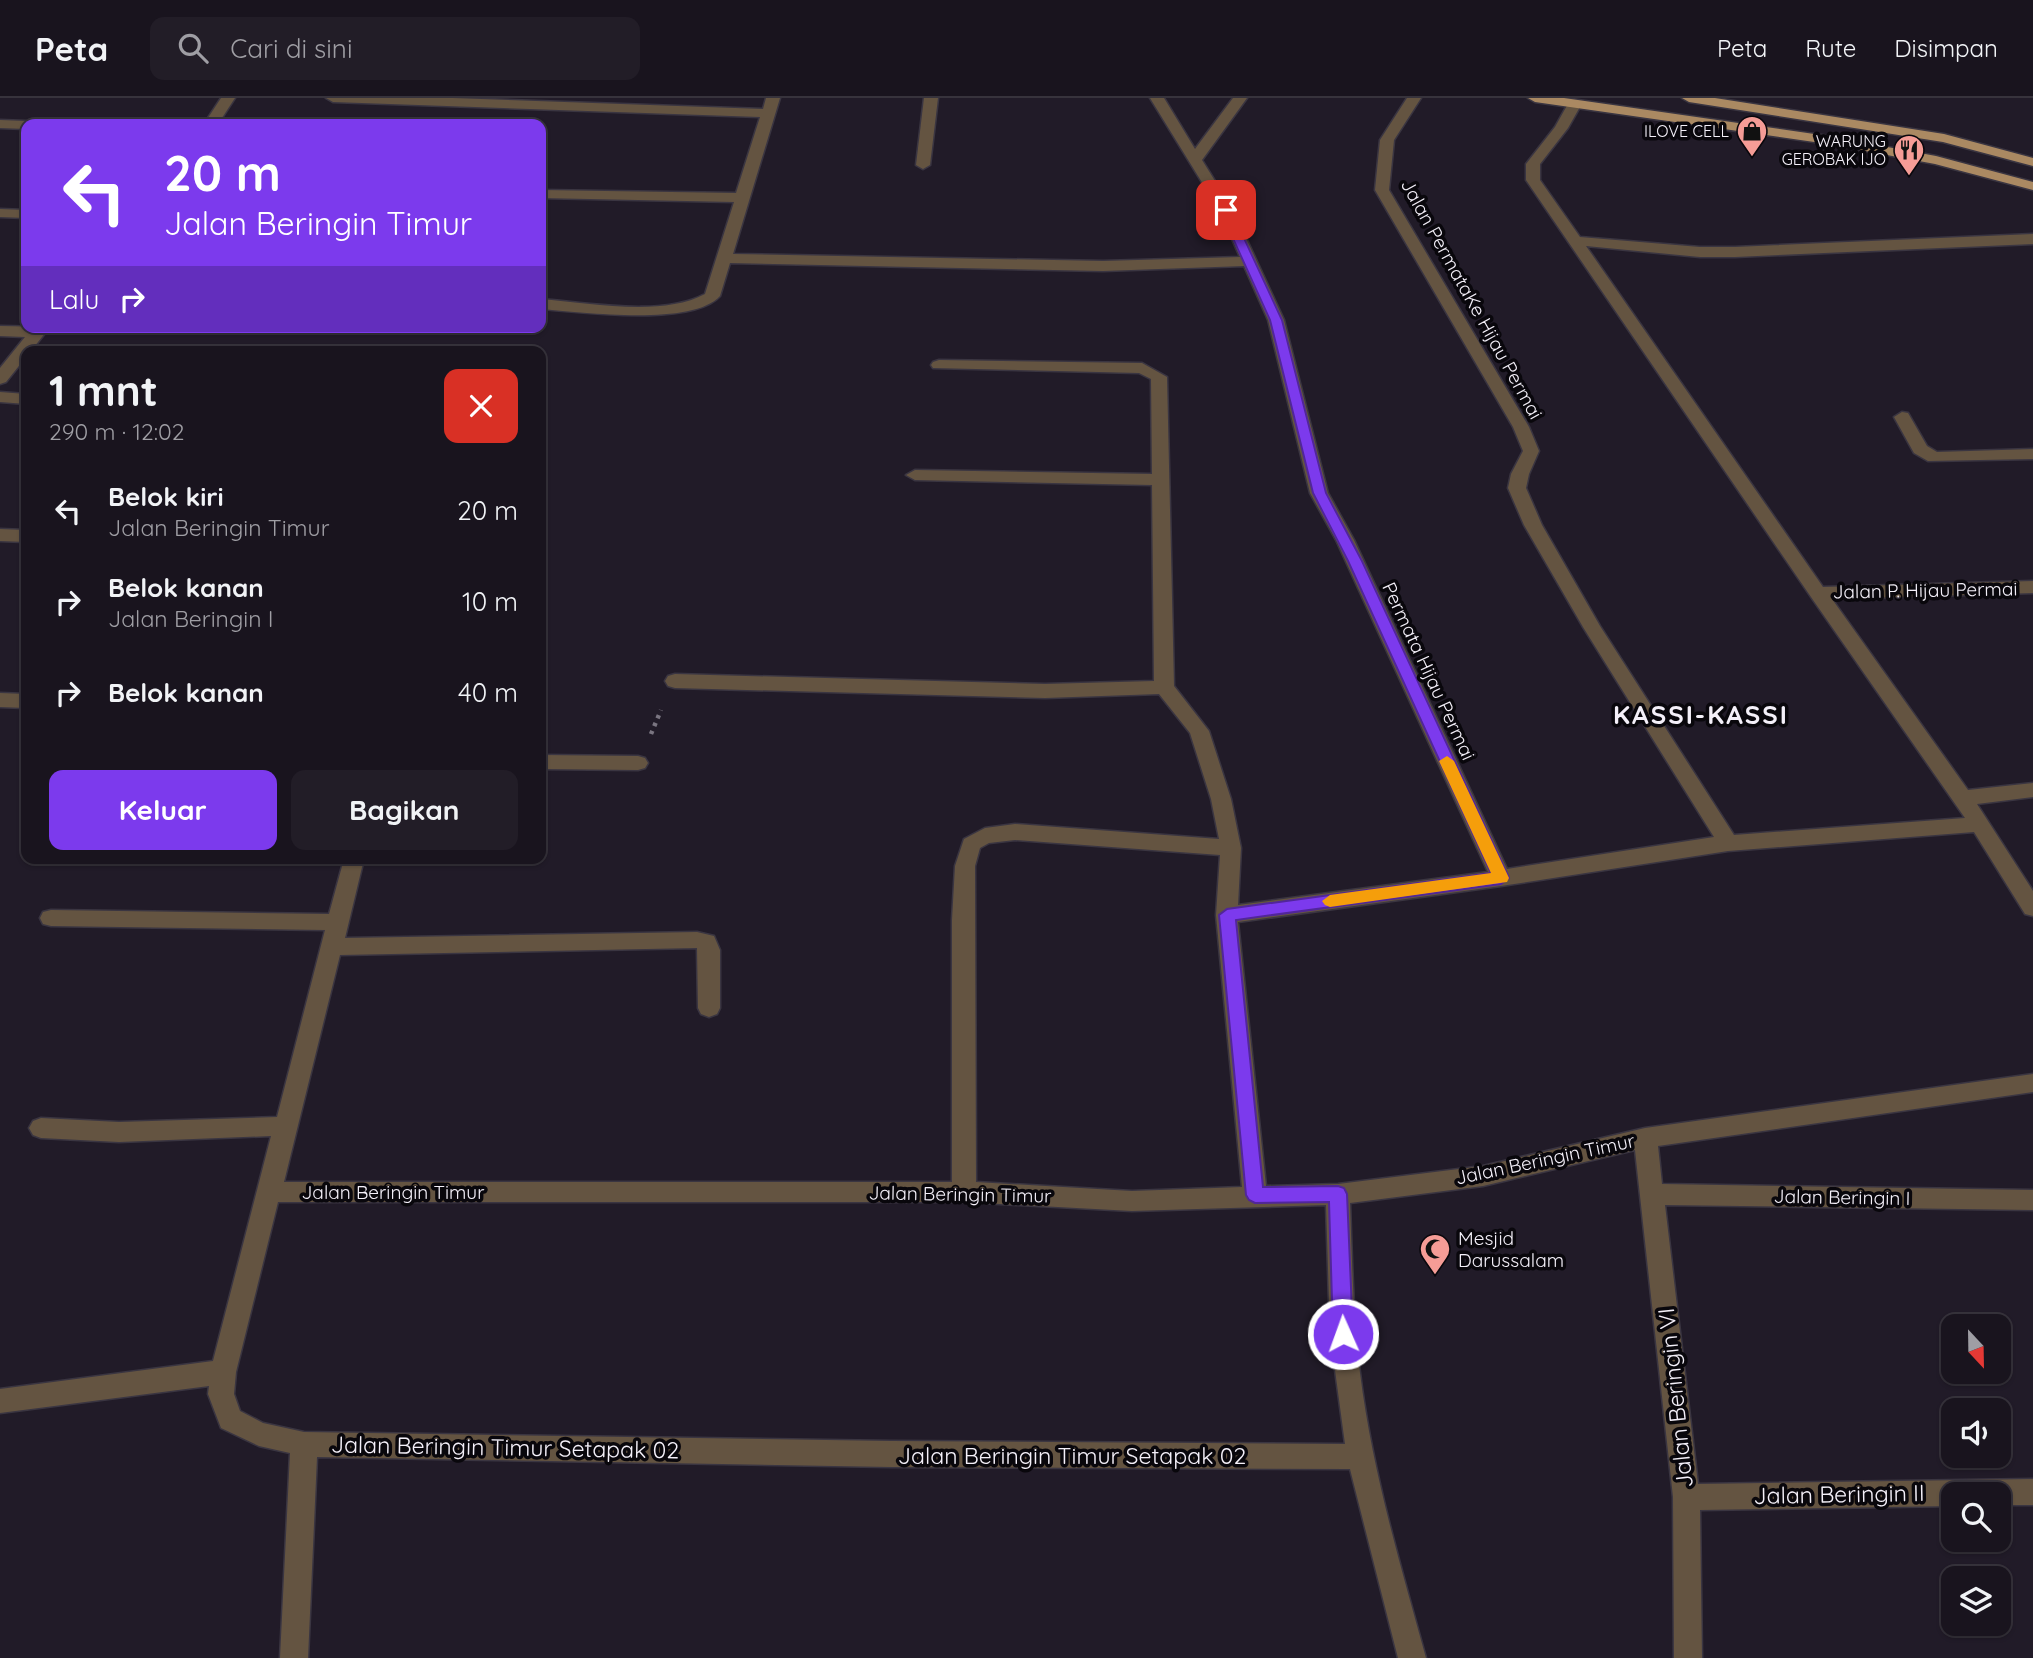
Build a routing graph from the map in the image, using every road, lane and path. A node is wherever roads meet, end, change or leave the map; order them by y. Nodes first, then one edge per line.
1 (228, 98) edge
2 (332, 98) edge
3 (773, 98) edge
4 (931, 98) edge
5 (1157, 98) edge
6 (1240, 98) edge
7 (1414, 98) edge
8 (1535, 98) edge
9 (1689, 98) edge
10 (1574, 105) junction
11 (769, 113) junction
12 (214, 119) edge
13 (0, 124) edge
14 (21, 125) edge
15 (1196, 158) junction
16 (2033, 162) edge
17 (923, 165) dead end
18 (2033, 186) edge
19 (546, 194) edge
20 (743, 198) junction
21 (0, 213) edge
22 (21, 214) edge
23 (2033, 239) edge
24 (1576, 241) junction
25 (724, 258) junction
26 (1247, 261) junction
27 (546, 304) edge
28 (21, 330) edge
29 (0, 331) edge
30 (21, 353) edge
31 (939, 365) dead end
32 (0, 379) edge
33 (0, 397) edge
34 (21, 399) edge
35 (1902, 416) dead end
36 (2033, 454) edge
37 (915, 475) dead end
38 (1162, 480) junction
39 (0, 535) edge
40 (21, 537) edge
41 (2033, 587) edge
42 (1817, 593) junction
43 (675, 681) joint
44 (1164, 687) junction
45 (0, 700) edge
46 (21, 701) edge
47 (546, 762) edge
48 (638, 763) joint
49 (2033, 790) edge
50 (1963, 798) junction
51 (1980, 824) junction
52 (1728, 843) junction
53 (1231, 848) junction
54 (353, 864) edge
55 (1501, 878) junction
56 (2033, 908) edge
57 (1227, 915) junction
58 (51, 918) dead end
59 (338, 922) junction
60 (332, 947) junction
61 (709, 1008) dead end
62 (2033, 1083) edge
63 (287, 1126) junction
64 (41, 1128) dead end
65 (1645, 1138) junction
66 (270, 1192) junction
67 (964, 1192) junction
68 (1338, 1194) junction
69 (1652, 1194) junction
70 (1255, 1195) junction
71 (2033, 1200) edge
72 (223, 1372) junction
73 (0, 1401) edge
74 (304, 1444) junction
75 (1362, 1457) junction
76 (2033, 1492) edge
77 (1686, 1497) junction
78 (294, 1658) edge
79 (1412, 1658) edge
80 (1688, 1658) edge

1 - 12 street
2 - 11 street
3 - 11 street
4 - 17 street
5 - 15 street, Permata Hijau Permai
6 - 15 street
7 - 52 street, Jalan PermataKe Hijau Permai
8 - 10 main road
9 - 16 main road
10 - 18 main road
10 - 24 street
11 - 20 street
13 - 14 street
15 - 26 street, Permata Hijau Permai
19 - 20 street
20 - 25 street
21 - 22 street
23 - 24 street
24 - 42 street
25 - 26 street
25 - 27 street
26 - 55 street, Permata Hijau Permai
28 - 29 street
30 - 32 street
31 - 38 street
33 - 34 street
35 - 36 street
37 - 38 street
38 - 44 street
39 - 40 street
41 - 42 street, Jalan P. Hijau Permai
42 - 50 street
43 - 44 street
43 - 48 path
44 - 53 street
45 - 46 street
47 - 48 street
49 - 50 street
50 - 51 street
51 - 52 street
51 - 56 street
52 - 55 street
53 - 57 street
53 - 67 street
54 - 59 street, Jalan Beringin Timur Setapak 02
55 - 57 street
57 - 70 street
58 - 59 street
59 - 60 street, Jalan Beringin Timur Setapak 02
60 - 61 street
60 - 63 street, Jalan Beringin Timur Setapak 02
62 - 65 street, Jalan Beringin Timur
63 - 64 street
63 - 66 street, Jalan Beringin Timur Setapak 02
65 - 68 street, Jalan Beringin Timur
65 - 69 street, Jalan Beringin VI
66 - 67 street, Jalan Beringin Timur
66 - 72 street, Jalan Beringin Timur Setapak 02
67 - 70 street, Jalan Beringin Timur
68 - 70 street, Jalan Beringin Timur
68 - 75 street
69 - 71 street, Jalan Beringin I
69 - 77 street, Jalan Beringin VI
72 - 73 street
72 - 74 street, Jalan Beringin Timur Setapak 02
74 - 75 street, Jalan Beringin Timur Setapak 02
74 - 78 street
75 - 79 street
76 - 77 street, Jalan Beringin II
77 - 80 street, Jalan Beringin VI

